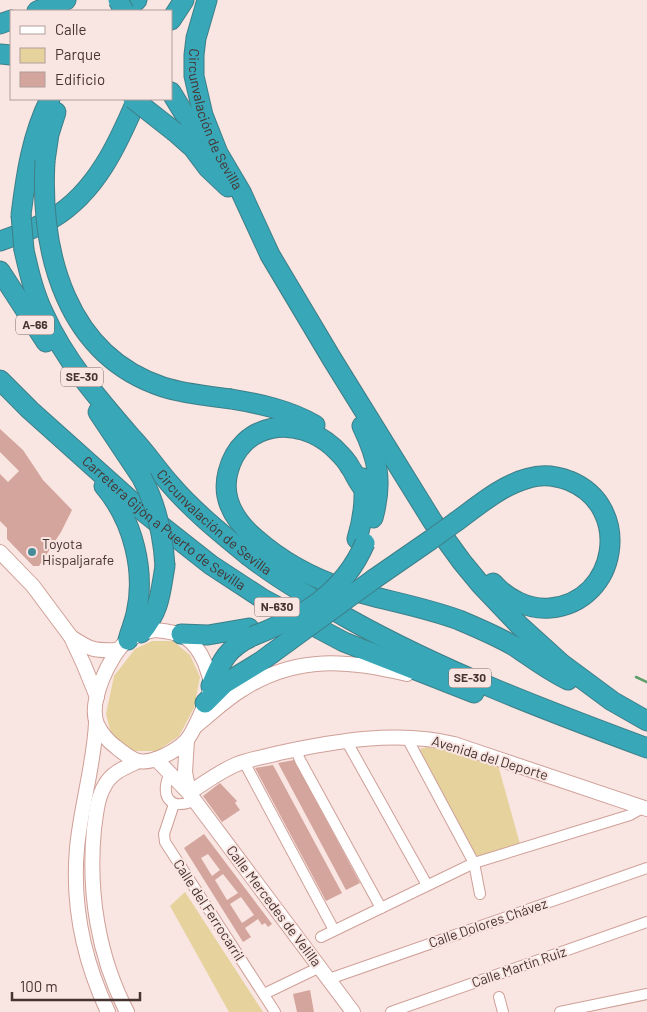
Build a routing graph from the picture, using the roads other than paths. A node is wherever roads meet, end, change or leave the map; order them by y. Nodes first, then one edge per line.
1 (66, 0) edge
2 (184, 0) edge
3 (207, 0) edge
4 (40, 10) edge
5 (172, 18) edge
6 (174, 96) edge
7 (50, 100) edge
8 (61, 100) edge
9 (134, 100) edge
10 (137, 100) edge
11 (228, 187) junction
12 (0, 241) edge
13 (270, 255) junction
14 (0, 271) edge
15 (332, 359) junction
16 (0, 380) edge
17 (30, 410) junction
18 (97, 411) junction
19 (171, 486) junction
20 (364, 489) junction
21 (416, 494) junction
22 (0, 552) edge
23 (251, 632) junction
24 (181, 634) junction
25 (71, 637) junction
26 (129, 641) junction
27 (211, 686) junction
28 (476, 694) junction
29 (96, 697) junction
30 (612, 701) junction
31 (205, 704) junction
32 (572, 720) junction
33 (647, 721) edge
34 (96, 722) junction
35 (195, 727) junction
36 (407, 738) junction
37 (187, 740) junction
38 (347, 742) junction
39 (647, 748) edge
40 (296, 750) junction
41 (156, 759) junction
42 (139, 761) junction
43 (244, 762) junction
44 (170, 773) junction
45 (192, 797) junction
46 (174, 804) junction
47 (645, 808) edge
48 (474, 863) junction
49 (647, 868) edge
50 (427, 885) junction
51 (480, 894) dead end
52 (381, 908) junction
53 (647, 922) edge
54 (334, 930) junction
55 (321, 937) dead end
56 (320, 967) junction
57 (329, 979) junction
58 (264, 994) junction
59 (647, 994) edge
60 (499, 997) dead end
61 (585, 1010) edge
62 (108, 1012) edge
63 (127, 1012) edge
64 (275, 1012) edge
65 (354, 1012) edge
66 (391, 1012) edge
67 (503, 1012) edge
68 (560, 1012) edge

1 - 4 highway
2 - 5 highway
3 - 13 highway, Circunvalación de Sevilla
6 - 11 highway
7 - 19 highway, Circunvalación de Sevilla / SE-30, bridge
8 - 20 highway, bridge
9 - 11 highway, bridge
10 - 12 highway
11 - 13 highway
13 - 15 highway, Circunvalación de Sevilla
14 - 18 highway, A-66
15 - 21 highway, Circunvalación de Sevilla
15 - 23 highway, bridge
16 - 17 highway, Carretera Gijón a Puerto de Sevilla / N-630
17 - 26 highway
17 - 28 highway, Carretera Gijón a Puerto de Sevilla / N-630
18 - 19 highway, A-66
18 - 26 highway, bridge
19 - 32 highway, Circunvalación de Sevilla / SE-30
20 - 23 highway
20 - 30 highway
21 - 30 highway, Circunvalación de Sevilla
21 - 31 highway, bridge
22 - 25 main road
23 - 24 highway
23 - 27 highway
24 - 26 main road
24 - 27 main road
25 - 26 main road
25 - 29 main road
26 - 29 main road
27 - 31 main road
28 - 32 highway, Carretera Gijón a Puerto de Sevilla / N-630
28 - 35 main road
29 - 34 main road
30 - 33 highway, Circunvalación de Sevilla
31 - 35 main road
32 - 39 highway, Circunvalación de Sevilla / SE-30
34 - 42 main road
34 - 62 main road
35 - 37 main road
36 - 38 main road, Avenida del Deporte
36 - 47 main road, Avenida del Deporte
36 - 48 street
37 - 41 main road
37 - 45 main road, Calle Mercedes de Velilla
38 - 40 main road, Avenida del Deporte
38 - 50 street
40 - 43 main road, Avenida del Deporte
40 - 52 street
41 - 42 main road
41 - 44 main road, Calle Mercedes de Velilla
42 - 63 main road
43 - 45 main road, Avenida del Deporte
43 - 54 street
44 - 45 main road, Calle Mercedes de Velilla
44 - 46 street
45 - 46 street
45 - 56 main road, Calle Mercedes de Velilla
46 - 58 street, Calle del Ferrocarril
47 - 48 street
48 - 50 street
48 - 51 street
49 - 57 street, Calle Dolores Chávez
50 - 52 street
52 - 54 street
53 - 66 street, Calle Martín Ruiz
54 - 55 street
56 - 57 main road, Calle Mercedes de Velilla
56 - 58 street
57 - 65 main road, Calle Mercedes de Velilla
58 - 64 street, Calle del Ferrocarril
59 - 61 street
60 - 67 street
61 - 68 street

